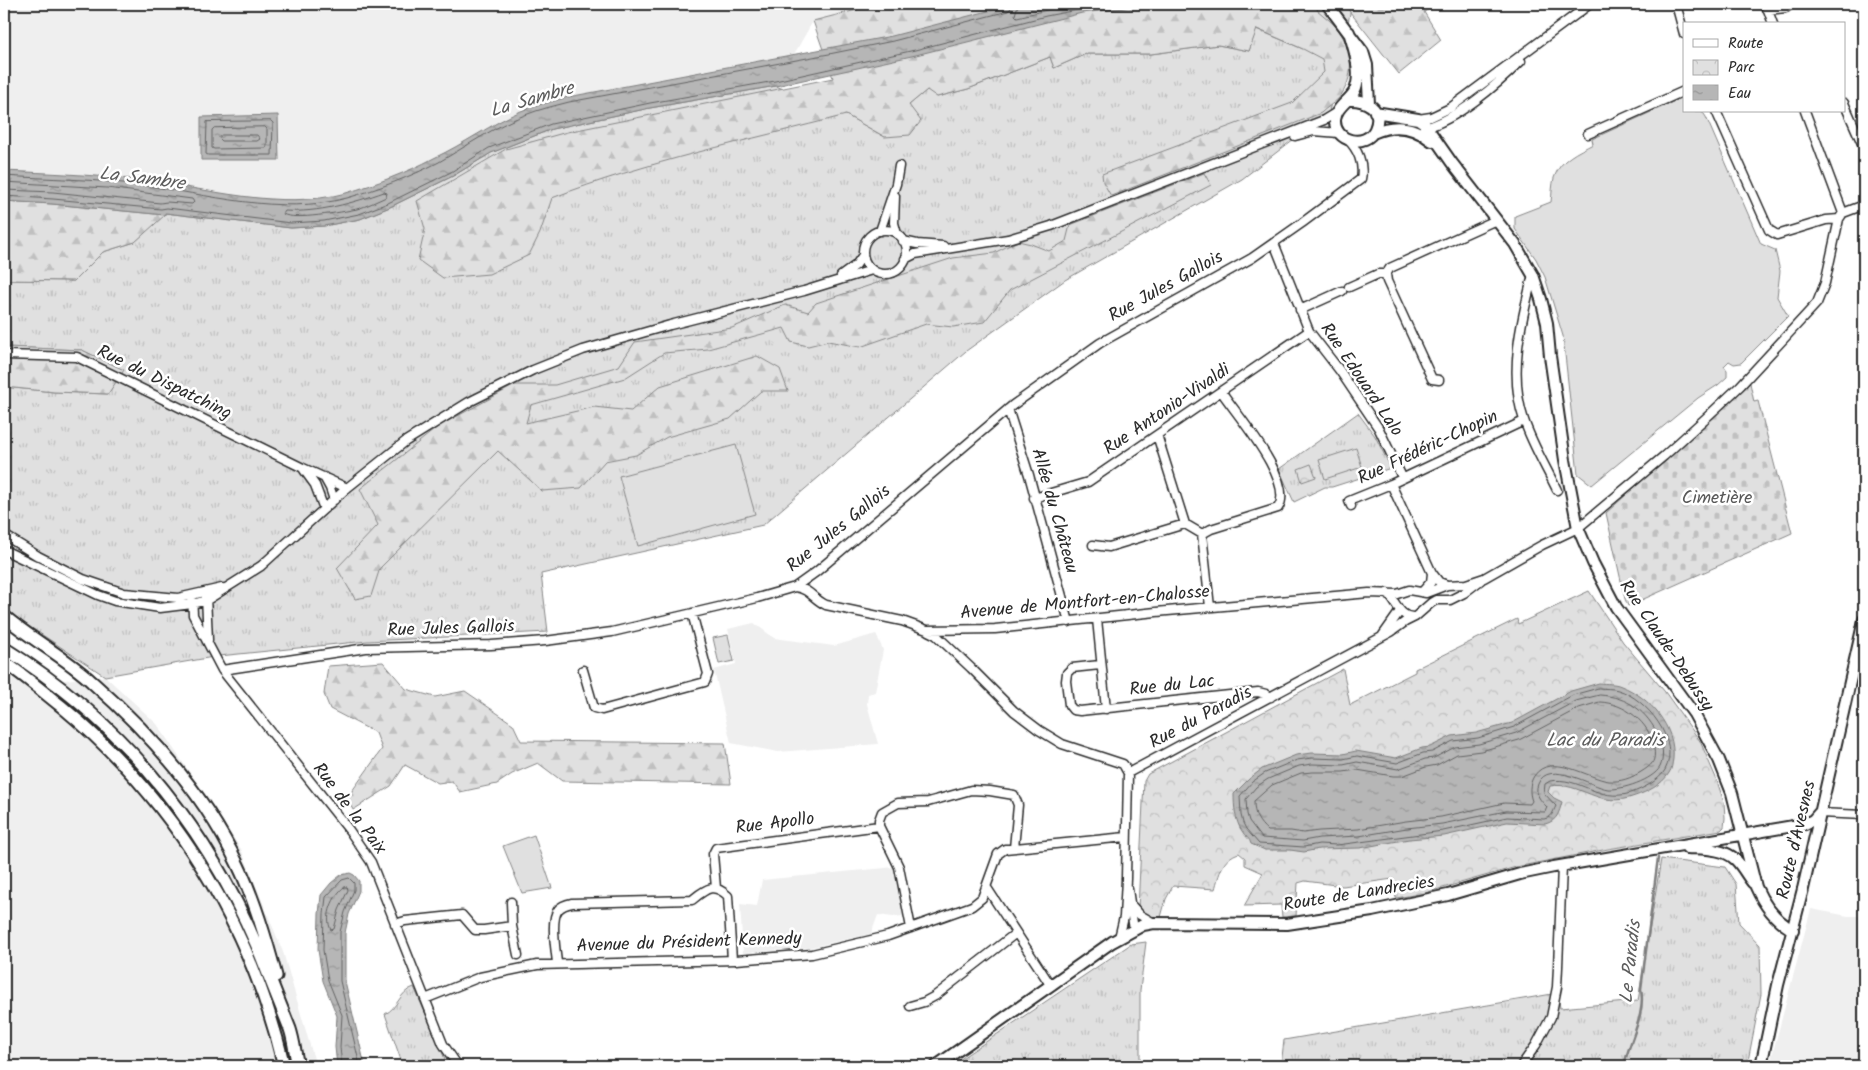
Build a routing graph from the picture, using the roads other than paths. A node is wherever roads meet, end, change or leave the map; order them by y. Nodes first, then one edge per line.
1 (1327, 4) edge
2 (1590, 4) edge
3 (1676, 4) edge
4 (1788, 6) edge
5 (1766, 7) edge
6 (1772, 22) edge
7 (1346, 28) junction
8 (1683, 30) edge
9 (1538, 44) junction
10 (1510, 64) junction
11 (1683, 91) edge
12 (1348, 100) junction
13 (1474, 101) junction
14 (1369, 104) junction
15 (1846, 108) edge
16 (1337, 112) junction
17 (1375, 112) junction
18 (1716, 112) edge
19 (1805, 112) edge
20 (1418, 119) junction
21 (1427, 127) junction
22 (1412, 128) junction
23 (1373, 133) junction
24 (1588, 134) dead end
25 (1343, 136) junction
26 (1363, 140) junction
27 (1864, 148) edge
28 (1241, 153) junction
29 (1448, 157) junction
30 (1361, 162) junction
31 (899, 166) dead end
32 (896, 184) junction
33 (1864, 205) edge
34 (1841, 216) junction
35 (1496, 220) junction
36 (880, 231) junction
37 (896, 234) junction
38 (903, 241) junction
39 (1274, 242) junction
40 (955, 247) junction
41 (863, 255) junction
42 (905, 259) junction
43 (872, 270) junction
44 (1386, 274) junction
45 (1533, 275) junction
46 (836, 281) junction
47 (1300, 310) junction
48 (1309, 331) junction
49 (4, 354) edge
50 (1439, 380) dead end
51 (1221, 391) junction
52 (1008, 409) junction
53 (1524, 420) junction
54 (1157, 435) junction
55 (303, 468) junction
56 (324, 477) junction
57 (1402, 477) junction
58 (1391, 484) junction
59 (347, 488) junction
60 (1557, 490) dead end
61 (1034, 498) junction
62 (334, 500) junction
63 (1351, 506) dead end
64 (324, 509) junction
65 (1185, 524) junction
66 (1578, 528) junction
67 (1202, 534) junction
68 (4, 535) edge
69 (1093, 545) dead end
70 (4, 550) edge
71 (1432, 573) junction
72 (1484, 578) junction
73 (1451, 585) junction
74 (795, 587) junction
75 (1404, 592) junction
76 (1422, 592) junction
77 (1387, 594) junction
78 (192, 595) junction
79 (206, 596) junction
80 (1456, 596) junction
81 (192, 604) junction
82 (1210, 607) junction
83 (1398, 608) junction
84 (692, 613) junction
85 (4, 616) edge
86 (1415, 618) junction
87 (1097, 619) junction
88 (1864, 620) edge
89 (1069, 622) junction
90 (927, 630) junction
91 (1380, 638) junction
92 (208, 642) junction
93 (4, 648) edge
94 (4, 662) edge
95 (1100, 665) junction
96 (222, 670) junction
97 (583, 670) dead end
98 (1271, 697) junction
99 (1106, 709) junction
100 (1128, 773) junction
101 (1819, 812) junction
102 (1864, 815) edge
103 (879, 826) junction
104 (1743, 834) junction
105 (1126, 837) junction
106 (1671, 846) junction
107 (1014, 848) junction
108 (1562, 866) junction
109 (1126, 879) junction
110 (1756, 887) junction
111 (716, 888) junction
112 (987, 888) junction
113 (511, 902) dead end
114 (1132, 906) junction
115 (1154, 923) junction
116 (395, 924) junction
117 (512, 926) junction
118 (911, 928) junction
119 (1134, 930) junction
120 (1793, 930) junction
121 (1016, 933) junction
122 (1119, 938) junction
123 (518, 955) dead end
124 (732, 960) junction
125 (557, 963) junction
126 (1051, 986) junction
127 (425, 999) junction
128 (910, 1006) dead end
129 (290, 1031) junction
130 (284, 1066) edge
131 (298, 1066) edge
132 (458, 1066) edge
133 (936, 1066) edge
134 (1520, 1066) edge
135 (1761, 1066) edge

1 - 7 main road
2 - 9 street
3 - 8 street
4 - 5 street
5 - 6 street
7 - 12 main road
7 - 14 main road
9 - 10 street
9 - 13 street
10 - 13 street
10 - 20 street
11 - 24 street
12 - 14 main road
12 - 16 main road
13 - 21 street
14 - 17 main road
15 - 27 street
16 - 25 main road
16 - 28 street
17 - 20 main road
17 - 23 main road
18 - 34 street
19 - 34 street
20 - 21 main road
21 - 22 street
21 - 29 main road
22 - 23 main road
22 - 29 main road
23 - 26 main road
25 - 26 main road
25 - 28 street
25 - 30 street
26 - 30 street
28 - 40 street
29 - 35 main road, Rue Claude-Debussy
30 - 39 street, Rue Jules Gallois
31 - 32 street
32 - 36 street
32 - 37 street
33 - 34 street
34 - 66 street
35 - 44 street
35 - 45 main road, Rue Claude-Debussy
36 - 37 street
36 - 41 street
37 - 38 street
38 - 40 street
38 - 42 street
39 - 47 street, Rue Edouard Lalo
39 - 52 street, Rue Jules Gallois
40 - 42 street
41 - 43 street
41 - 46 street
42 - 43 street
43 - 46 street
44 - 47 street
44 - 50 street
45 - 53 street
45 - 66 main road, Rue Claude-Debussy
46 - 59 street
47 - 48 street, Rue Edouard Lalo
48 - 51 street, Rue Antonio-Vivaldi
48 - 57 street, Rue Edouard Lalo
49 - 55 street, Rue du Dispatching
51 - 54 street, Rue Antonio-Vivaldi
51 - 67 street
52 - 61 street, Allée du Château
52 - 74 street, Rue Jules Gallois
53 - 57 street, Rue Frédéric-Chopin
53 - 60 street
54 - 61 street, Rue Antonio-Vivaldi
54 - 65 street
55 - 56 street, Rue du Dispatching
55 - 64 street
56 - 59 street, Rue du Dispatching
56 - 62 street
57 - 58 street, Rue Frédéric-Chopin
58 - 63 street, Rue Frédéric-Chopin
58 - 71 street
59 - 62 street
61 - 89 street, Allée du Château
62 - 64 street
64 - 79 street
65 - 67 street
65 - 69 street
66 - 72 street
66 - 104 main road, Rue Claude-Debussy
67 - 82 street
68 - 78 street
70 - 81 street
71 - 73 street
71 - 76 street
72 - 73 street
72 - 80 street
73 - 76 street, Avenue de Montfort-en-Chalosse
73 - 80 street
74 - 84 street, Rue Jules Gallois
74 - 90 street, Avenue de Montfort-en-Chalosse
75 - 76 street, Avenue de Montfort-en-Chalosse
75 - 77 street, Avenue de Montfort-en-Chalosse
75 - 83 street, Rue du Paradis
77 - 82 street, Avenue de Montfort-en-Chalosse
77 - 83 street
78 - 79 street
78 - 81 street
79 - 81 street
79 - 92 street
80 - 86 street, Rue du Paradis
81 - 92 street
82 - 87 street, Avenue de Montfort-en-Chalosse
83 - 86 street
83 - 91 street, Rue du Paradis
84 - 96 street, Rue Jules Gallois
84 - 97 street
85 - 129 highway
86 - 91 street, Rue du Paradis
87 - 89 street, Avenue de Montfort-en-Chalosse
87 - 95 street, Rue du Lac
88 - 101 main road, Route d'Avesnes
89 - 90 street, Avenue de Montfort-en-Chalosse
90 - 100 street
91 - 98 street, Rue du Paradis
92 - 96 street
93 - 129 highway
94 - 130 highway
95 - 99 street, Rue du Lac
95 - 99 street, Rue du Lac
96 - 116 street, Rue de la Paix
98 - 99 street, Rue du Lac
98 - 100 street, Rue du Paradis
100 - 105 street
101 - 102 street
101 - 104 main road, Route de Landrecies
101 - 120 main road, Route d'Avesnes
103 - 107 street
103 - 111 street, Rue Apollo
103 - 118 street
104 - 106 main road, Route de Landrecies
104 - 110 main road, Rue Claude-Debussy
105 - 107 street, Avenue du Président Kennedy
105 - 109 street
106 - 108 main road, Route de Landrecies
106 - 110 main road
107 - 112 street, Avenue du Président Kennedy
108 - 115 main road, Route de Landrecies
108 - 134 street
109 - 114 street
109 - 122 street
110 - 120 main road, Rue Claude-Debussy
111 - 124 street
111 - 125 street
112 - 118 street, Avenue du Président Kennedy
112 - 121 street
113 - 117 street
114 - 115 street
114 - 119 street
115 - 119 main road, Route de Landrecies
116 - 117 street
116 - 127 street, Rue de la Paix
117 - 123 street
118 - 124 street, Avenue du Président Kennedy
119 - 122 main road, Route de Landrecies
120 - 135 main road, Route d'Avesnes
121 - 126 street
121 - 128 street
122 - 126 main road, Route de Landrecies
124 - 125 street, Avenue du Président Kennedy
125 - 127 street, Avenue du Président Kennedy
126 - 133 main road, Route de Landrecies
127 - 132 street, Rue de la Paix
129 - 131 highway

